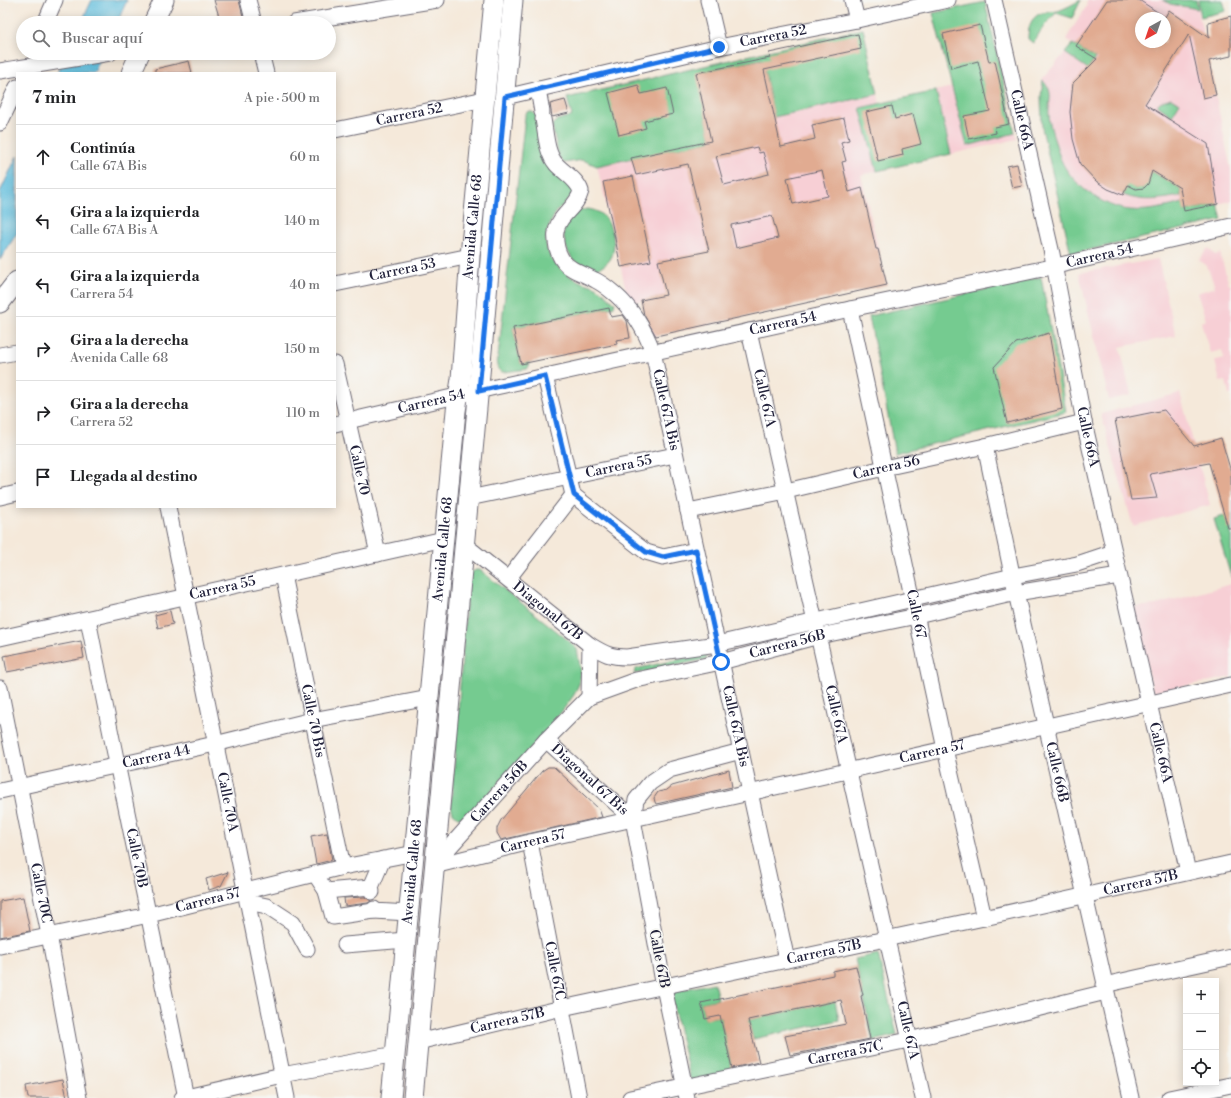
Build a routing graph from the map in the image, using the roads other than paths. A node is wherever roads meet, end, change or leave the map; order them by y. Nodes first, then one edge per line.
1 (55, 0) edge
2 (164, 0) edge
3 (248, 0) edge
4 (437, 0) edge
5 (513, 0) edge
6 (708, 0) edge
7 (852, 0) edge
8 (948, 0) edge
9 (994, 0) edge
10 (420, 1) edge
11 (493, 4) edge
12 (48, 16) edge
13 (156, 16) edge
14 (252, 16) edge
15 (334, 16) edge
16 (858, 20) junction
17 (719, 47) junction
18 (59, 60) edge
19 (137, 60) edge
20 (263, 60) edge
21 (30, 64) edge
22 (0, 71) edge
23 (131, 72) edge
24 (266, 72) edge
25 (16, 89) edge
26 (538, 89) junction
27 (505, 97) junction
28 (485, 99) junction
29 (0, 123) edge
30 (336, 130) edge
31 (1231, 226) edge
32 (470, 256) junction
33 (1054, 266) junction
34 (16, 282) edge
35 (336, 284) edge
36 (0, 302) edge
37 (850, 309) junction
38 (749, 331) junction
39 (16, 352) edge
40 (653, 352) junction
41 (0, 355) edge
42 (336, 372) edge
43 (545, 376) junction
44 (479, 391) junction
45 (458, 395) junction
46 (342, 422) edge
47 (1084, 422) junction
48 (985, 446) junction
49 (675, 454) junction
50 (884, 468) junction
51 (569, 477) junction
52 (786, 491) junction
53 (16, 493) edge
54 (574, 495) junction
55 (0, 497) edge
56 (469, 498) junction
57 (168, 508) edge
58 (688, 511) junction
59 (444, 539) junction
60 (465, 545) junction
61 (696, 550) junction
62 (1114, 552) junction
63 (378, 554) junction
64 (283, 575) junction
65 (1012, 576) junction
66 (1119, 576) junction
67 (508, 579) junction
68 (1016, 593) junction
69 (186, 597) junction
70 (913, 600) junction
71 (917, 616) junction
72 (88, 619) junction
73 (815, 621) junction
74 (819, 636) junction
75 (0, 638) edge
76 (717, 644) junction
77 (590, 645) junction
78 (721, 662) junction
79 (1231, 685) edge
80 (0, 688) edge
81 (589, 697) junction
82 (429, 698) junction
83 (1149, 703) junction
84 (312, 720) junction
85 (1046, 726) junction
86 (546, 740) junction
87 (215, 744) junction
88 (945, 749) junction
89 (741, 751) junction
90 (116, 765) junction
91 (849, 771) junction
92 (19, 787) junction
93 (0, 791) edge
94 (750, 793) junction
95 (633, 819) junction
96 (530, 842) junction
97 (415, 853) junction
98 (383, 860) junction
99 (1231, 863) edge
100 (434, 866) junction
101 (343, 868) junction
102 (1188, 872) junction
103 (315, 874) junction
104 (326, 891) junction
105 (1084, 896) junction
106 (246, 897) junction
107 (409, 913) junction
108 (149, 915) junction
109 (984, 918) junction
110 (49, 935) junction
111 (886, 938) junction
112 (406, 940) junction
113 (345, 944) dead end
114 (0, 946) edge
115 (307, 949) dead end
116 (1231, 957) edge
117 (786, 960) junction
118 (664, 988) junction
119 (1105, 989) junction
120 (562, 1008) junction
121 (910, 1040) junction
122 (418, 1042) junction
123 (396, 1054) junction
124 (282, 1075) junction
125 (1231, 1085) edge
126 (686, 1092) edge
127 (79, 1098) edge
128 (185, 1098) edge
129 (287, 1098) edge
130 (391, 1098) edge
131 (413, 1098) edge
132 (579, 1098) edge
133 (630, 1098) edge
134 (923, 1098) edge
135 (1131, 1098) edge
136 (1168, 1098) edge

1 - 12 street
2 - 13 main road
3 - 14 street
4 - 10 street
5 - 27 main road, Avenida Calle 68
6 - 17 street
7 - 16 street
8 - 16 street, Carrera 52
9 - 33 street, Calle 66A
10 - 15 street
11 - 28 main road, Avenida Calle 68
16 - 17 street, Carrera 52
17 - 26 street, Carrera 52
18 - 21 street
19 - 23 main road
20 - 24 street
21 - 22 street
25 - 29 street
26 - 27 street, Carrera 52
26 - 40 street, Calle 67A Bis
27 - 44 main road, Avenida Calle 68
28 - 30 street, Carrera 52
28 - 32 main road, Avenida Calle 68
31 - 33 street, Carrera 54
32 - 35 street, Carrera 53
32 - 45 main road, Avenida Calle 68
33 - 37 street, Carrera 54
33 - 47 street, Calle 66A
34 - 36 main road
37 - 38 street, Carrera 54
37 - 50 street, Calle 67
38 - 40 street, Carrera 54
38 - 52 street, Calle 67A
39 - 41 street
40 - 43 street, Carrera 54
40 - 49 street, Calle 67A Bis
42 - 46 street, Calle 70
43 - 44 street, Carrera 54
43 - 51 street
44 - 45 street, Carrera 54
44 - 56 main road, Avenida Calle 68
45 - 46 street, Carrera 54
45 - 59 main road, Avenida Calle 68
46 - 63 street, Calle 70
47 - 48 street, Carrera 56
47 - 62 street, Calle 66A
48 - 50 street, Carrera 56
48 - 65 street, Calle 66B
49 - 51 street, Carrera 55
49 - 58 street, Calle 67A Bis
50 - 52 street, Carrera 56
50 - 70 street, Calle 67
51 - 54 street
51 - 56 street, Carrera 55
52 - 58 street, Carrera 56
52 - 73 street, Calle 67A
53 - 55 street
54 - 61 street
54 - 67 street
56 - 60 main road, Avenida Calle 68
57 - 69 street, Calle 70A
58 - 61 street, Calle 67A Bis
59 - 63 street, Carrera 55
59 - 82 main road, Avenida Calle 68
60 - 67 street, Diagonal 67B
60 - 100 main road, Avenida Calle 68
61 - 76 street, Calle 67A Bis
62 - 65 street, Carrera 56B
62 - 66 street, Calle 66A
63 - 64 street, Carrera 55
64 - 69 street, Carrera 55
64 - 84 street, Calle 70 Bis
65 - 68 street, Calle 66B
65 - 70 street, Carrera 56B
66 - 68 street, Carrera 56B
66 - 83 street, Calle 66A
67 - 77 street, Diagonal 67B
68 - 71 street, Carrera 56B
68 - 85 street, Calle 66B
69 - 72 street, Carrera 55
69 - 87 street, Calle 70A
70 - 71 street, Calle 67
70 - 73 street, Carrera 56B
71 - 74 street, Carrera 56B
71 - 88 street, Calle 67
72 - 75 street, Carrera 55
72 - 90 street, Calle 70B
73 - 74 street, Calle 67A
73 - 76 street, Carrera 56B
74 - 78 street, Carrera 56B
74 - 91 street, Calle 67A
76 - 77 street, Carrera 56B
76 - 78 street, Calle 67A Bis
77 - 81 street, Diagonal 67B
78 - 81 street, Carrera 56B
78 - 89 street, Calle 67A Bis
79 - 83 street, Carrera 57
80 - 92 street, Calle 70C
81 - 86 street, Carrera 56B
82 - 84 street
82 - 97 main road, Avenida Calle 68
83 - 85 street, Carrera 57
83 - 102 street, Calle 66A
84 - 87 street, Carrera 44
84 - 101 street, Calle 70 Bis
85 - 88 street, Carrera 57
85 - 105 street, Calle 66B
86 - 95 street, Diagonal 67 Bis
86 - 100 street, Carrera 56B
87 - 90 street, Carrera 44
87 - 106 street, Calle 70A
88 - 91 street, Carrera 57
88 - 109 street, Calle 67
89 - 94 street, Calle 67A Bis
89 - 95 street
90 - 92 street, Carrera 44
90 - 108 street, Calle 70B
91 - 94 street, Carrera 57
91 - 111 street, Calle 67A
92 - 93 street, Carrera 44
92 - 110 street, Calle 70C
94 - 95 street, Carrera 57
94 - 117 street, Calle 67A Bis
95 - 96 street, Carrera 57
95 - 118 street, Calle 67B
96 - 100 street, Carrera 57
96 - 120 street, Calle 67C
97 - 98 street, Carrera 57
97 - 107 main road, Avenida Calle 68
98 - 101 street, Carrera 57
98 - 104 street
99 - 102 street, Carrera 57B
100 - 122 main road, Avenida Calle 68
101 - 103 street, Carrera 57
102 - 105 street, Carrera 57B
103 - 104 street
103 - 106 street, Carrera 57
104 - 107 street
105 - 109 street, Carrera 57B
105 - 119 street, Calle 66B
106 - 108 street, Carrera 57
106 - 115 street
106 - 124 street, Calle 70A
107 - 112 main road, Avenida Calle 68
108 - 110 street, Carrera 57
108 - 128 street, Calle 70B
109 - 111 street, Carrera 57B
110 - 114 street, Carrera 57
110 - 127 street, Calle 70C
111 - 117 street, Carrera 57B
111 - 121 street, Calle 67A
112 - 113 street
112 - 123 main road, Avenida Calle 68
116 - 119 street, Carrera 57C
117 - 118 street, Carrera 57B
118 - 120 street, Carrera 57B
118 - 126 street, Calle 67B
119 - 121 street, Carrera 57C
119 - 135 street, Calle 66B
120 - 122 street, Carrera 57B
120 - 132 street, Calle 67C
121 - 126 street, Carrera 57C
121 - 134 street, Calle 67A
122 - 131 main road, Avenida Calle 68
123 - 124 street
123 - 130 main road, Avenida Calle 68
124 - 128 street
124 - 129 street, Calle 70A
125 - 136 street
126 - 133 street, Carrera 57C

